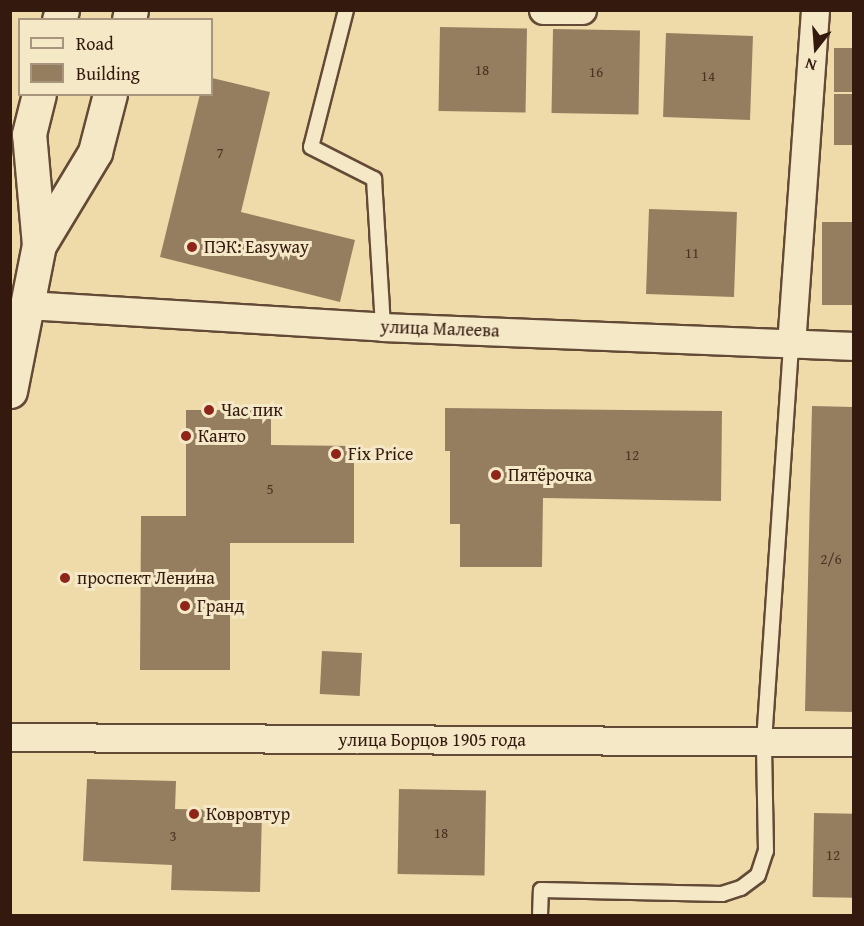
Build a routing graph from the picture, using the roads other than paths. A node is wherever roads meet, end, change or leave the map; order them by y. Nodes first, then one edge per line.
1 (346, 10) edge
2 (543, 10) edge
3 (582, 10) edge
4 (815, 10) edge
5 (38, 96) edge
6 (109, 96) edge
7 (39, 245) junction
8 (28, 305) junction
9 (383, 327) junction
10 (790, 345) junction
11 (854, 346) edge
12 (10, 391) edge
13 (10, 737) edge
14 (764, 742) junction
15 (854, 742) edge
16 (540, 915) edge

1 - 9 lane
2 - 3 street
4 - 10 street
5 - 7 main road
6 - 7 main road
7 - 8 main road
8 - 9 street, улица Малеева
8 - 12 main road
9 - 10 street, улица Малеева
10 - 11 street, улица Малеева
10 - 14 lane
13 - 14 street, улица Борцов 1905 года
14 - 15 street, улица Борцов 1905 года
14 - 16 lane

